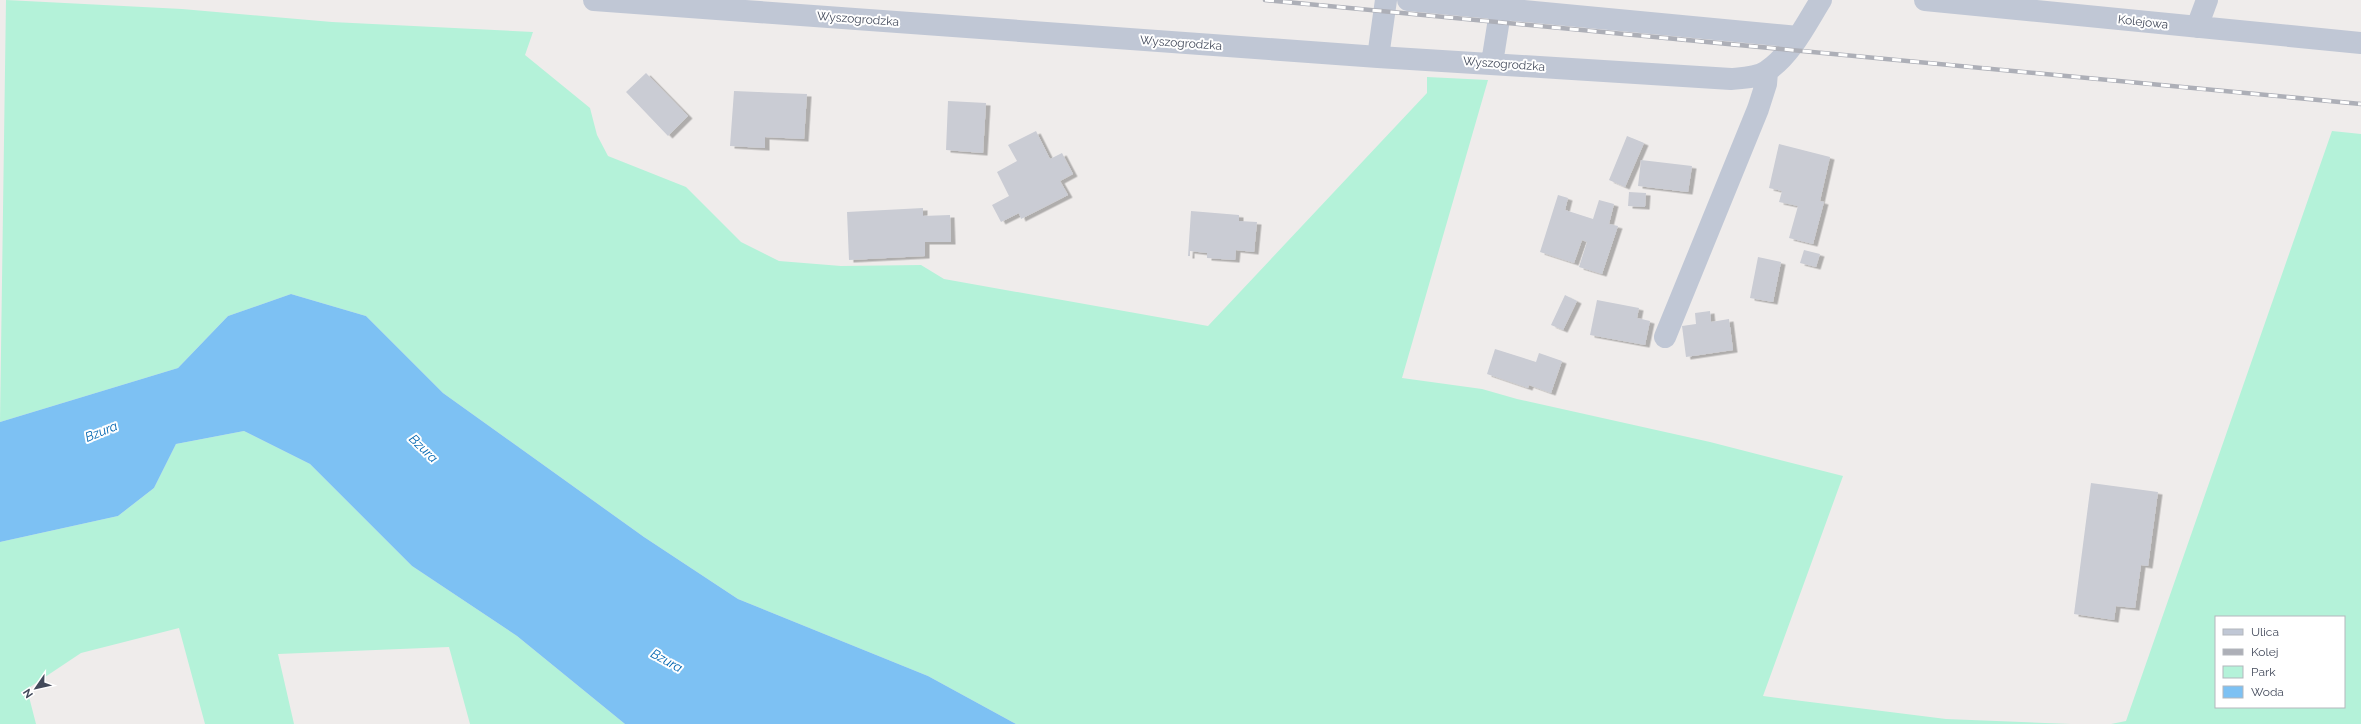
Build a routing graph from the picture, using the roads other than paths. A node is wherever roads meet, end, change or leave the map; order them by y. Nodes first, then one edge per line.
1 (594, 0) edge
2 (1386, 0) edge
3 (1408, 0) edge
4 (1821, 0) edge
5 (1925, 0) edge
6 (2207, 0) edge
7 (1501, 4) edge
8 (789, 7) edge
9 (2197, 27) junction
10 (1798, 37) junction
11 (2361, 43) edge
12 (1378, 56) junction
13 (1492, 63) junction
14 (1767, 72) junction
15 (1665, 337) dead end

1 - 8 street, Wyszogrodzka
2 - 12 street
3 - 7 street
4 - 10 street
5 - 9 street, Kolejowa
6 - 9 street
7 - 10 street
7 - 13 street
8 - 12 street, Wyszogrodzka
9 - 11 street, Kolejowa
10 - 14 street
12 - 13 street, Wyszogrodzka
13 - 14 street, Wyszogrodzka
14 - 15 street

